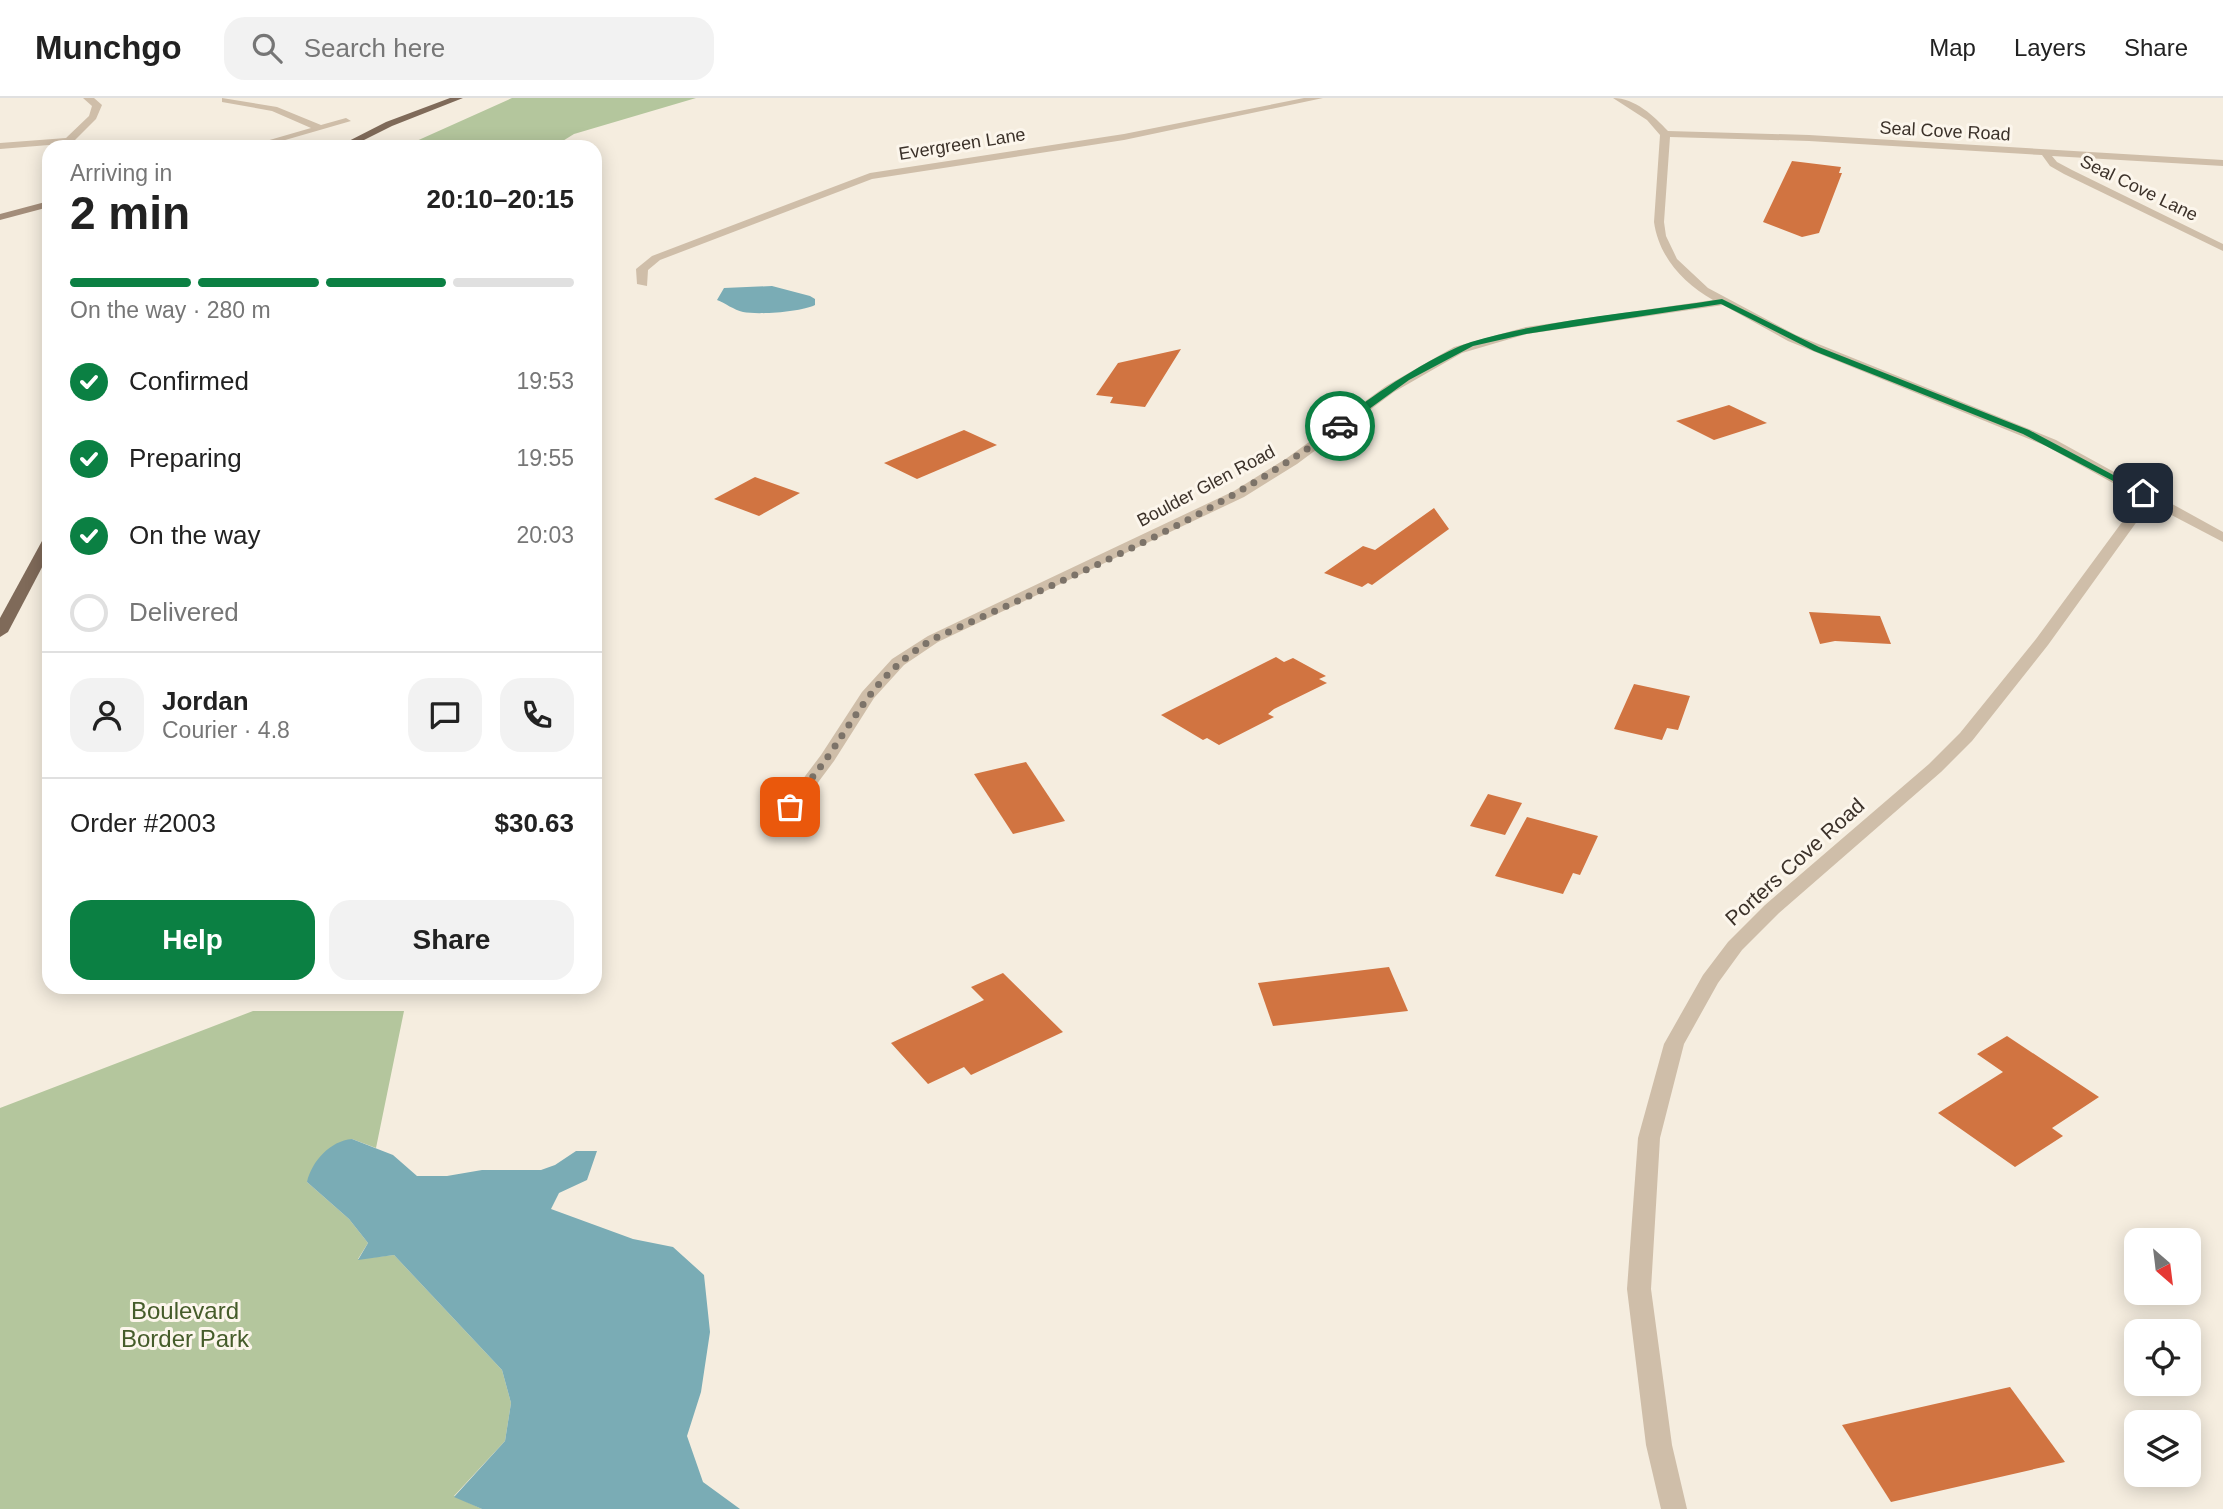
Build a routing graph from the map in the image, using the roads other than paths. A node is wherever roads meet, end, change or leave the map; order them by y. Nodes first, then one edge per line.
1 (89, 98) edge
2 (458, 98) edge
3 (1318, 98) edge
4 (1618, 98) edge
5 (225, 100) dead end
6 (346, 121) dead end
7 (320, 128) junction
8 (1665, 134) junction
9 (68, 140) edge
10 (276, 140) edge
11 (356, 140) edge
12 (42, 144) edge
13 (0, 146) edge
14 (2045, 152) junction
15 (2223, 163) edge
16 (42, 206) edge
17 (0, 217) edge
18 (2223, 248) edge
19 (643, 285) dead end
20 (1722, 302) junction
21 (2162, 504) junction
22 (2223, 538) edge
23 (42, 554) edge
24 (0, 632) edge
25 (778, 824) dead end
26 (1674, 1509) edge

1 - 9 street
2 - 11 main road
3 - 19 street, Evergreen Lane
4 - 8 street
5 - 7 street
6 - 7 street
7 - 10 street
8 - 14 street, Seal Cove Road
8 - 20 street
12 - 13 street
14 - 15 street, Seal Cove Road
14 - 18 street, Seal Cove Lane
16 - 17 main road
20 - 21 street
20 - 25 street, Boulder Glen Road
21 - 22 street
21 - 26 street, Porters Cove Road
23 - 24 main road

